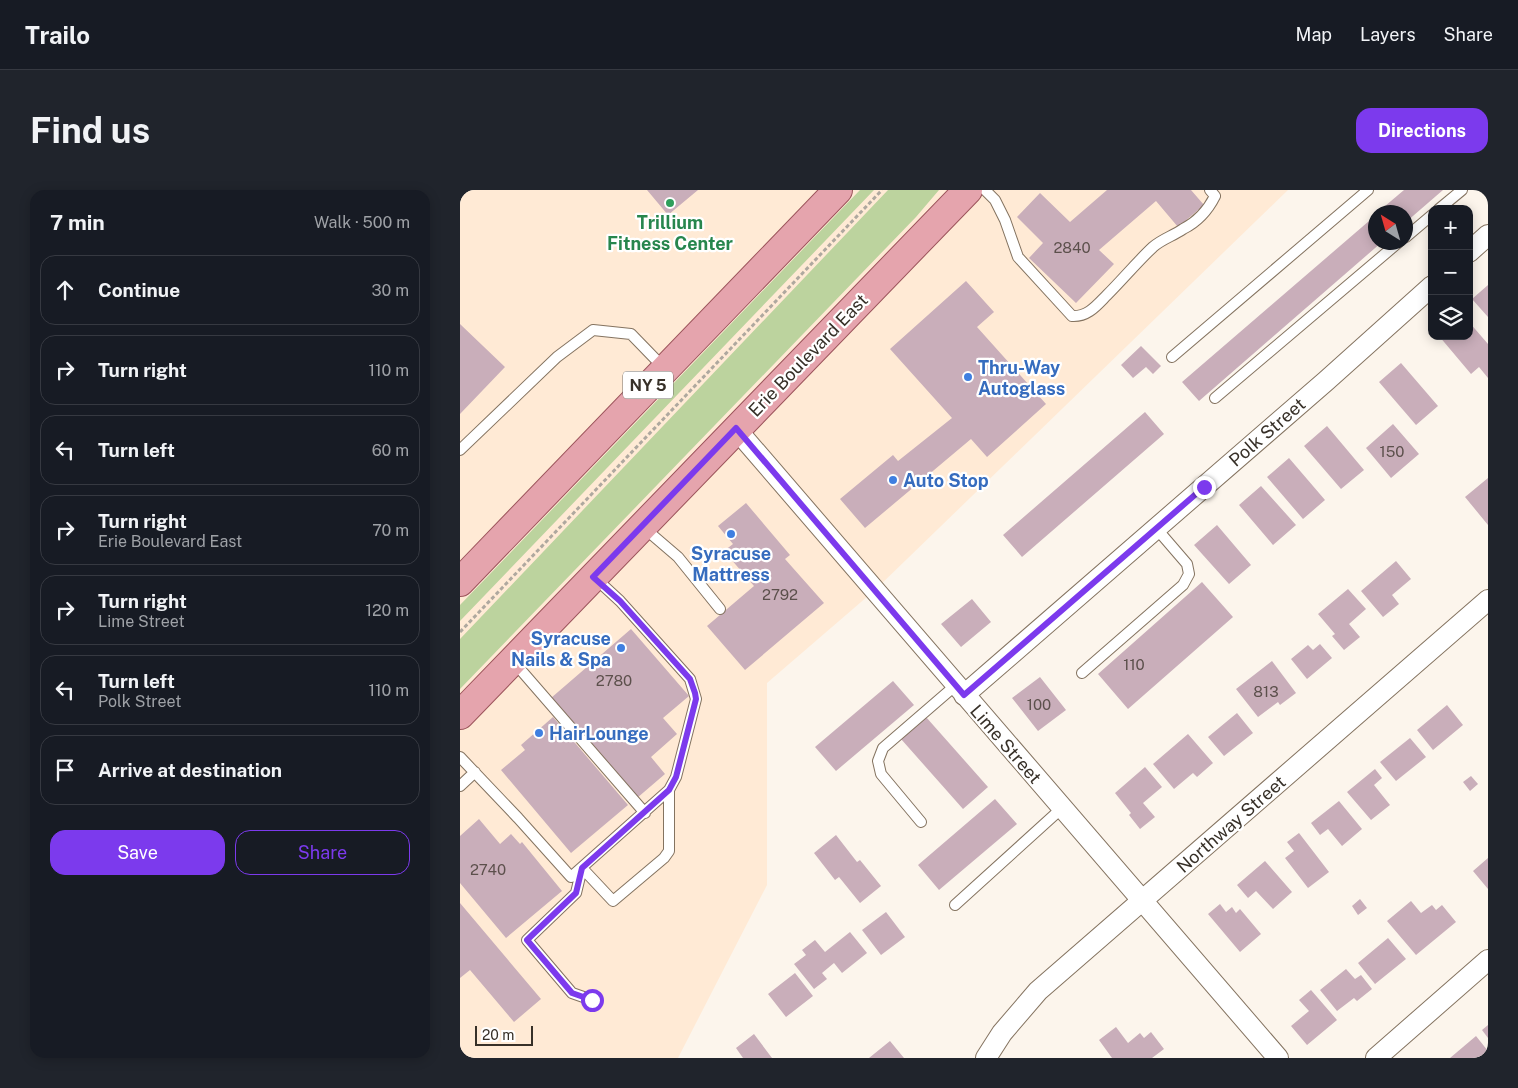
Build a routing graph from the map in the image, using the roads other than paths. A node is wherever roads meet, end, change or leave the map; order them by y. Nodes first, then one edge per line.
1 (838, 190) edge
2 (985, 190) edge
3 (1210, 190) edge
4 (1368, 190) edge
5 (1462, 190) edge
6 (960, 196) edge
7 (1444, 205) edge
8 (1428, 218) edge
9 (1413, 231) edge
10 (1488, 235) edge
11 (1391, 250) edge
12 (1471, 250) edge
13 (1428, 290) edge
14 (1172, 357) dead end
15 (664, 368) junction
16 (1215, 398) dead end
17 (736, 428) junction
18 (460, 450) edge
19 (642, 526) junction
20 (1156, 528) junction
21 (593, 577) junction
22 (460, 582) edge
23 (1488, 600) edge
24 (720, 609) dead end
25 (512, 661) junction
26 (1082, 673) dead end
27 (960, 690) junction
28 (460, 715) edge
29 (460, 757) edge
30 (475, 772) junction
31 (460, 786) edge
32 (669, 790) junction
33 (1062, 808) junction
34 (645, 813) junction
35 (921, 822) dead end
36 (582, 868) junction
37 (1143, 901) junction
38 (955, 905) dead end
39 (1488, 960) edge
40 (592, 1000) dead end
41 (986, 1058) edge
42 (1278, 1058) edge
43 (1376, 1058) edge

1 - 15 main road, NY 5
2 - 3 lane
4 - 14 lane
5 - 7 lane
6 - 17 main road, Erie Boulevard East
8 - 9 lane
10 - 12 street
11 - 16 lane
13 - 20 street, Polk Street
15 - 18 lane
15 - 22 main road, NY 5
17 - 19 main road, Erie Boulevard East
17 - 27 street, Lime Street
19 - 21 main road, Erie Boulevard East
19 - 24 lane
20 - 26 lane
20 - 27 street, Polk Street
21 - 25 main road, Erie Boulevard East
21 - 32 lane
23 - 37 street, Northway Street
25 - 28 main road, Erie Boulevard East
25 - 34 lane
27 - 33 street, Lime Street
27 - 35 lane
29 - 30 lane
30 - 31 lane
30 - 36 lane
32 - 34 lane
32 - 36 lane
33 - 37 street, Lime Street
33 - 38 lane
34 - 36 lane
36 - 40 lane
37 - 41 street, Northway Street
37 - 42 street, Lime Street
39 - 43 street

